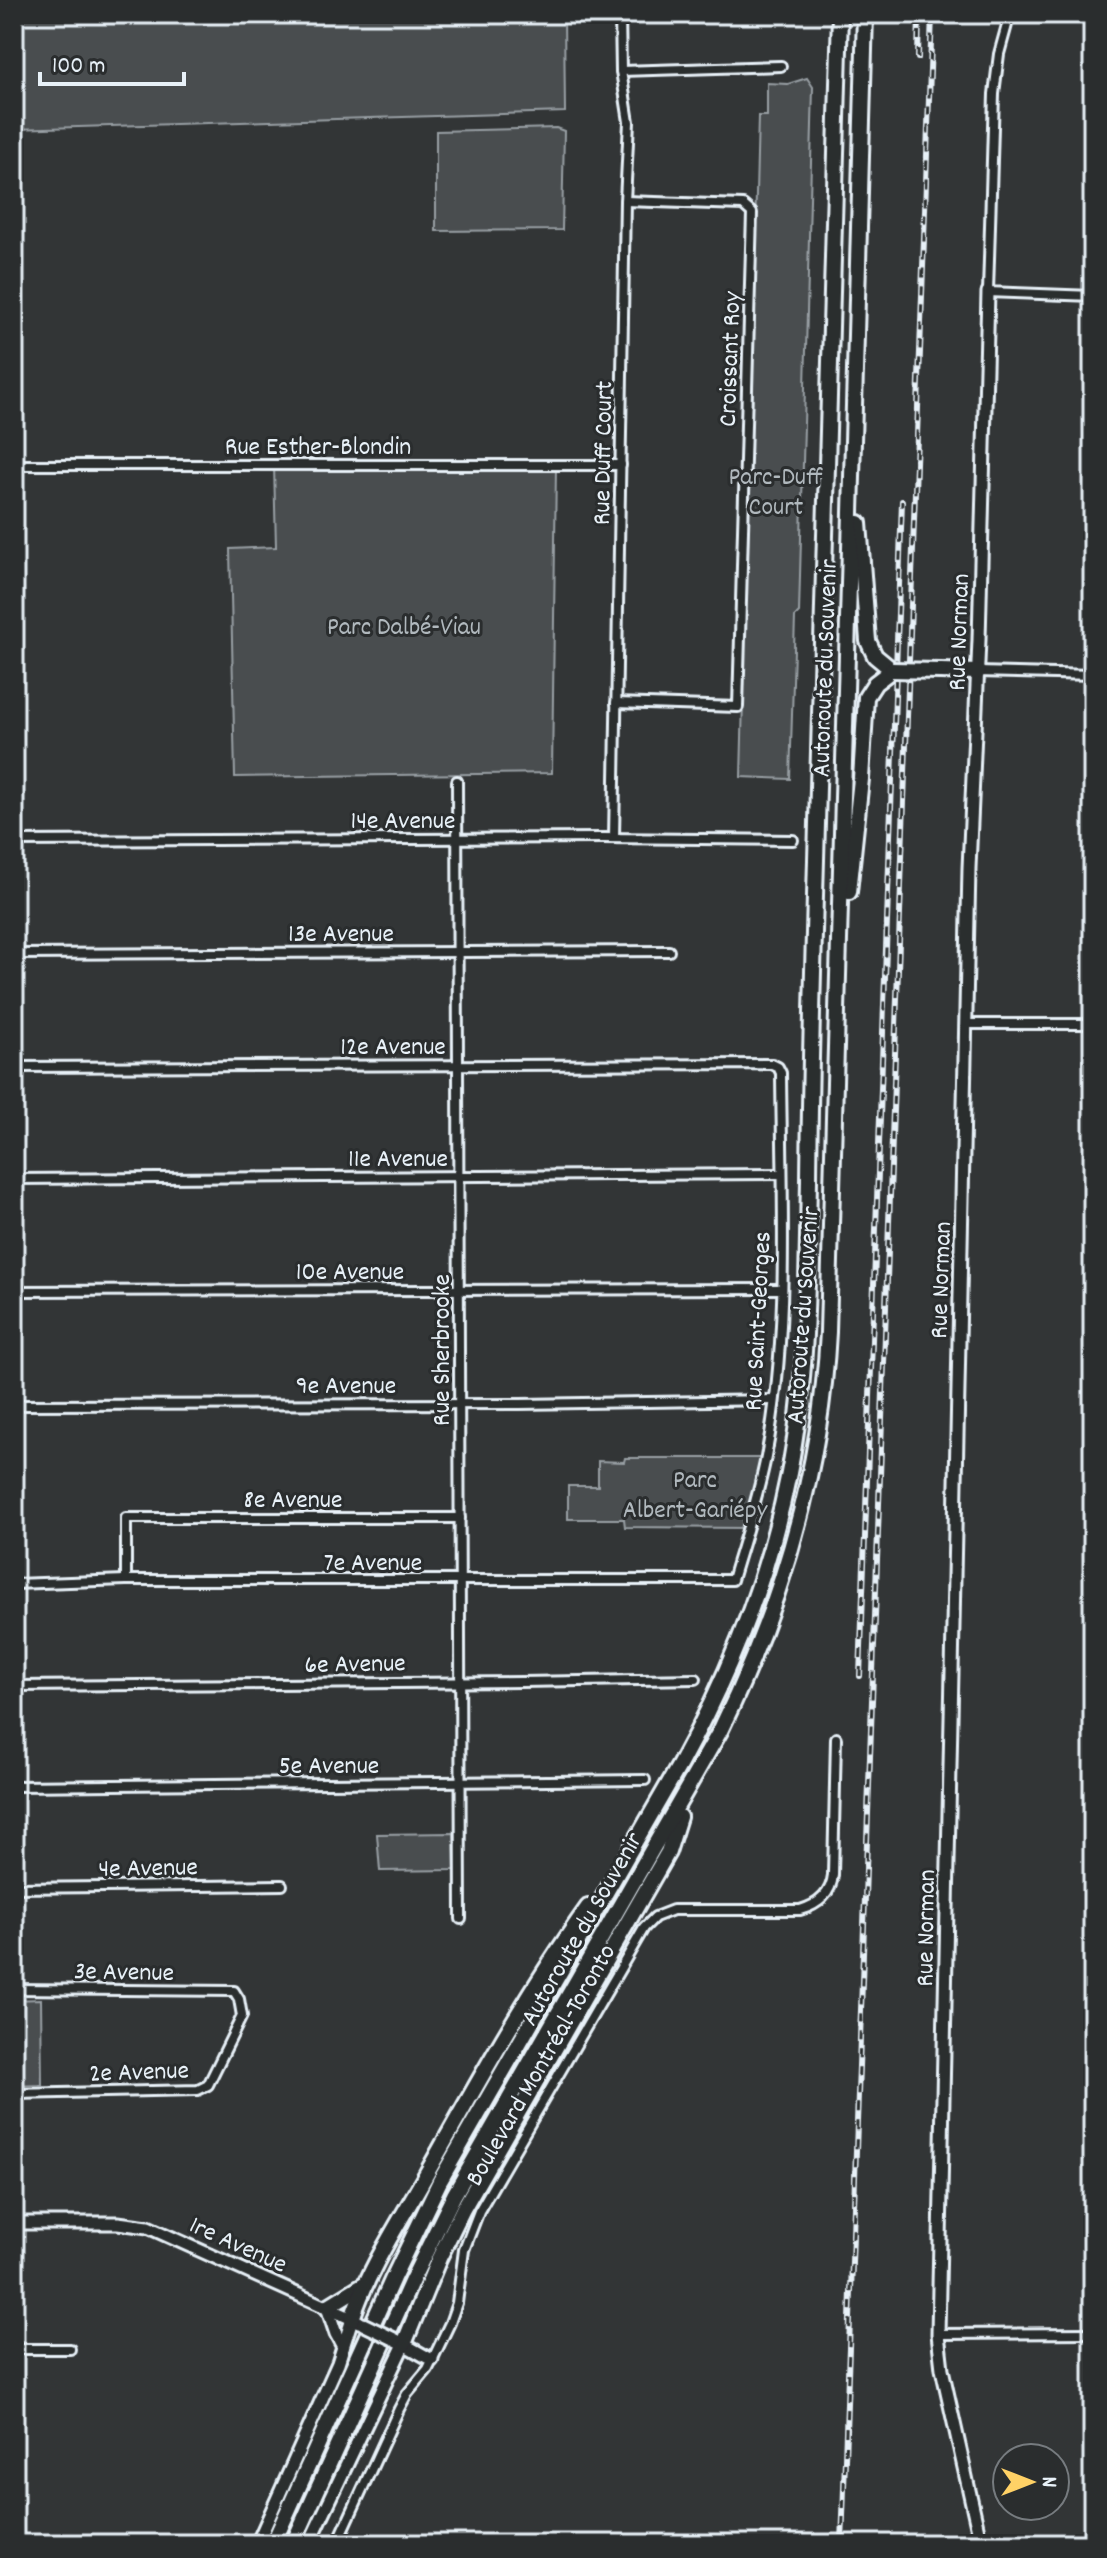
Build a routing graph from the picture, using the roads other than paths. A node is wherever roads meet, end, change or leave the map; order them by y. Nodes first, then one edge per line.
1 (620, 14) edge
2 (840, 14) edge
3 (865, 14) edge
4 (1010, 14) edge
5 (781, 66) dead end
6 (621, 71) junction
7 (625, 201) junction
8 (988, 292) junction
9 (1093, 296) edge
10 (853, 459) junction
11 (14, 465) edge
12 (621, 465) junction
13 (889, 670) junction
14 (978, 672) junction
15 (1093, 675) edge
16 (616, 703) junction
17 (457, 781) dead end
18 (614, 838) junction
19 (456, 839) junction
20 (793, 840) dead end
21 (14, 841) edge
22 (669, 951) dead end
23 (457, 952) junction
24 (14, 954) edge
25 (838, 996) junction
26 (966, 1024) junction
27 (1093, 1024) edge
28 (458, 1064) junction
29 (772, 1064) joint
30 (14, 1067) edge
31 (782, 1174) junction
32 (459, 1177) junction
33 (14, 1179) edge
34 (781, 1289) junction
35 (460, 1290) junction
36 (14, 1291) edge
37 (774, 1400) junction
38 (460, 1403) junction
39 (14, 1405) edge
40 (460, 1518) junction
41 (126, 1580) junction
42 (732, 1580) joint
43 (460, 1582) junction
44 (14, 1584) edge
45 (696, 1679) dead end
46 (461, 1681) junction
47 (14, 1686) edge
48 (836, 1738) dead end
49 (645, 1780) dead end
50 (460, 1783) junction
51 (14, 1786) edge
52 (686, 1794) junction
53 (636, 1840) junction
54 (282, 1885) dead end
55 (14, 1888) edge
56 (461, 1919) dead end
57 (14, 1989) edge
58 (234, 1991) joint
59 (14, 2094) edge
60 (14, 2223) edge
61 (367, 2283) junction
62 (327, 2307) junction
63 (357, 2321) junction
64 (1093, 2333) edge
65 (938, 2334) junction
66 (400, 2342) junction
67 (343, 2347) junction
68 (14, 2349) edge
69 (70, 2349) dead end
70 (432, 2360) junction
71 (257, 2544) edge
72 (273, 2544) edge
73 (293, 2544) edge
74 (309, 2544) edge
75 (337, 2544) edge
76 (981, 2544) edge

1 - 6 street, Rue Duff Court
2 - 53 highway, Autoroute du Souvenir
3 - 10 highway, Autoroute du Souvenir
4 - 8 street, Rue Norman
5 - 6 street
6 - 7 street, Rue Duff Court
7 - 12 street, Rue Duff Court
7 - 16 street, Croissant Roy
8 - 9 street
8 - 14 street, Rue Norman
10 - 13 highway
10 - 25 highway, Autoroute du Souvenir
11 - 12 street, Rue Esther-Blondin
12 - 16 street, Rue Duff Court
13 - 14 highway, bridge
13 - 25 highway
14 - 15 street
14 - 26 street, Rue Norman
16 - 18 street, Rue Duff Court
17 - 19 street, Rue Sherbrooke
18 - 19 street, 14e Avenue
18 - 20 street, 14e Avenue
19 - 21 street, 14e Avenue
19 - 23 street, Rue Sherbrooke
22 - 23 street, 13e Avenue
23 - 24 street, 13e Avenue
23 - 28 street, Rue Sherbrooke
25 - 52 highway, Autoroute du Souvenir
26 - 27 street
26 - 65 street, Rue Norman
28 - 29 street, 12e Avenue
28 - 30 street, 12e Avenue
28 - 32 street, Rue Sherbrooke
29 - 31 street, Rue Saint-Georges
31 - 32 street, 11e Avenue
31 - 34 street, Rue Saint-Georges
32 - 33 street, 11e Avenue
32 - 35 street, Rue Sherbrooke
34 - 35 street, 10e Avenue
34 - 37 street, Rue Saint-Georges
35 - 36 street, 10e Avenue
35 - 38 street, Rue Sherbrooke
37 - 38 street, 9e Avenue
37 - 42 street, Rue Saint-Georges
38 - 39 street, 9e Avenue
38 - 40 street, Rue Sherbrooke
40 - 41 street, 8e Avenue
40 - 43 street, Rue Sherbrooke
41 - 43 street, 7e Avenue
41 - 44 street, 7e Avenue
42 - 43 street, 7e Avenue
43 - 46 street, Rue Sherbrooke
45 - 46 street, 6e Avenue
46 - 47 street, 6e Avenue
46 - 50 street, Rue Sherbrooke
48 - 70 street, Boulevard Montréal-Toronto
49 - 50 street, 5e Avenue
50 - 51 street, 5e Avenue
50 - 56 street, Rue Sherbrooke
52 - 66 highway
52 - 73 highway, Autoroute du Souvenir
53 - 61 highway
53 - 72 highway, Autoroute du Souvenir
54 - 55 street, 4e Avenue
57 - 58 street, 3e Avenue
58 - 59 street, 2e Avenue
60 - 62 street, 1re Avenue
61 - 62 highway
61 - 63 highway
62 - 63 street, 1re Avenue
62 - 67 street
63 - 66 street, 1re Avenue, bridge
63 - 67 street
64 - 65 street
65 - 76 street, Rue Norman
66 - 70 street, 1re Avenue
66 - 74 street
67 - 71 street
68 - 69 street
70 - 75 street, Boulevard Montréal-Toronto

